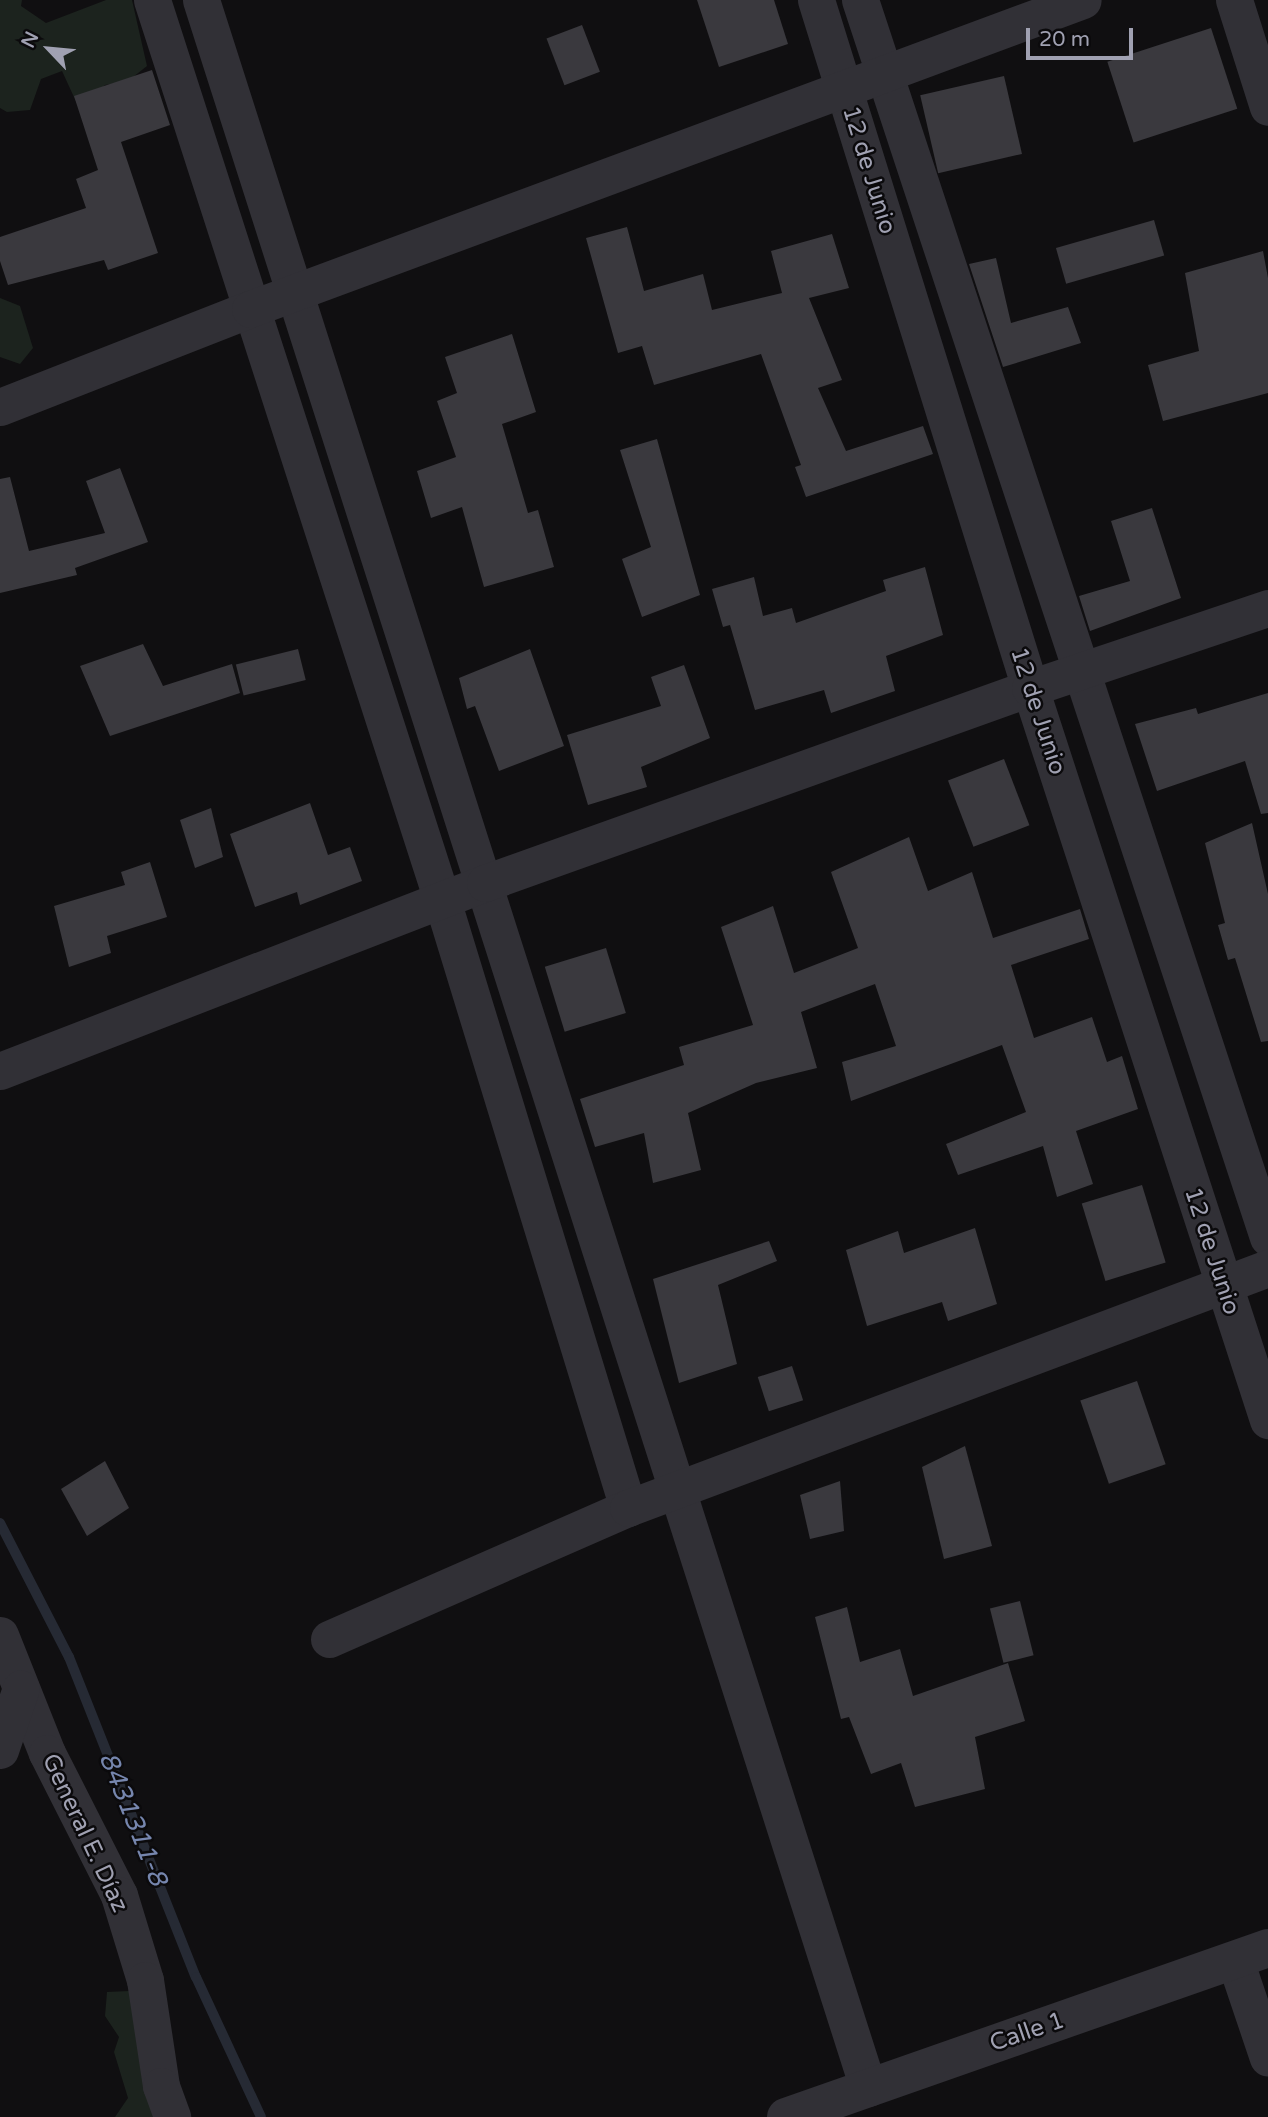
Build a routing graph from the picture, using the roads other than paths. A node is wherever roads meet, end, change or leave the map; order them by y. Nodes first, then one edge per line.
1 (152, 0) edge
2 (201, 0) edge
3 (816, 0) edge
4 (860, 0) edge
5 (1083, 0) edge
6 (1234, 0) edge
7 (883, 72) junction
8 (843, 86) junction
9 (1268, 107) edge
10 (296, 292) junction
11 (250, 309) junction
12 (0, 407) edge
13 (1268, 608) edge
14 (1081, 674) junction
15 (1030, 688) junction
16 (485, 883) junction
17 (442, 900) junction
18 (0, 1071) edge
19 (1268, 1237) edge
20 (1268, 1268) edge
21 (1223, 1286) junction
22 (1268, 1420) edge
23 (680, 1488) junction
24 (628, 1508) junction
25 (0, 1635) edge
26 (329, 1639) dead end
27 (21, 1688) junction
28 (0, 1749) edge
29 (1252, 1954) edge
30 (1268, 2058) edge
31 (868, 2088) junction
32 (172, 2117) edge
33 (786, 2117) edge

1 - 11 street
2 - 10 street
3 - 8 street, 12 de Junio
4 - 7 street, 12 de Junio
5 - 7 street
6 - 9 street
7 - 8 street
7 - 14 street, 12 de Junio
8 - 10 street
8 - 15 street, 12 de Junio
10 - 11 street
10 - 16 street
11 - 12 street
11 - 17 street
13 - 14 street
14 - 15 street
14 - 19 street, 12 de Junio
15 - 16 street
15 - 21 street, 12 de Junio
16 - 17 street
16 - 23 street
17 - 18 street
17 - 24 street
20 - 21 street
21 - 22 street, 12 de Junio
21 - 23 street
23 - 24 street
23 - 31 street
24 - 26 street
25 - 27 street, General E. Díaz
27 - 28 street
27 - 32 street, General E. Díaz
29 - 30 street
29 - 31 street, Calle 1
31 - 33 street, Calle 1

